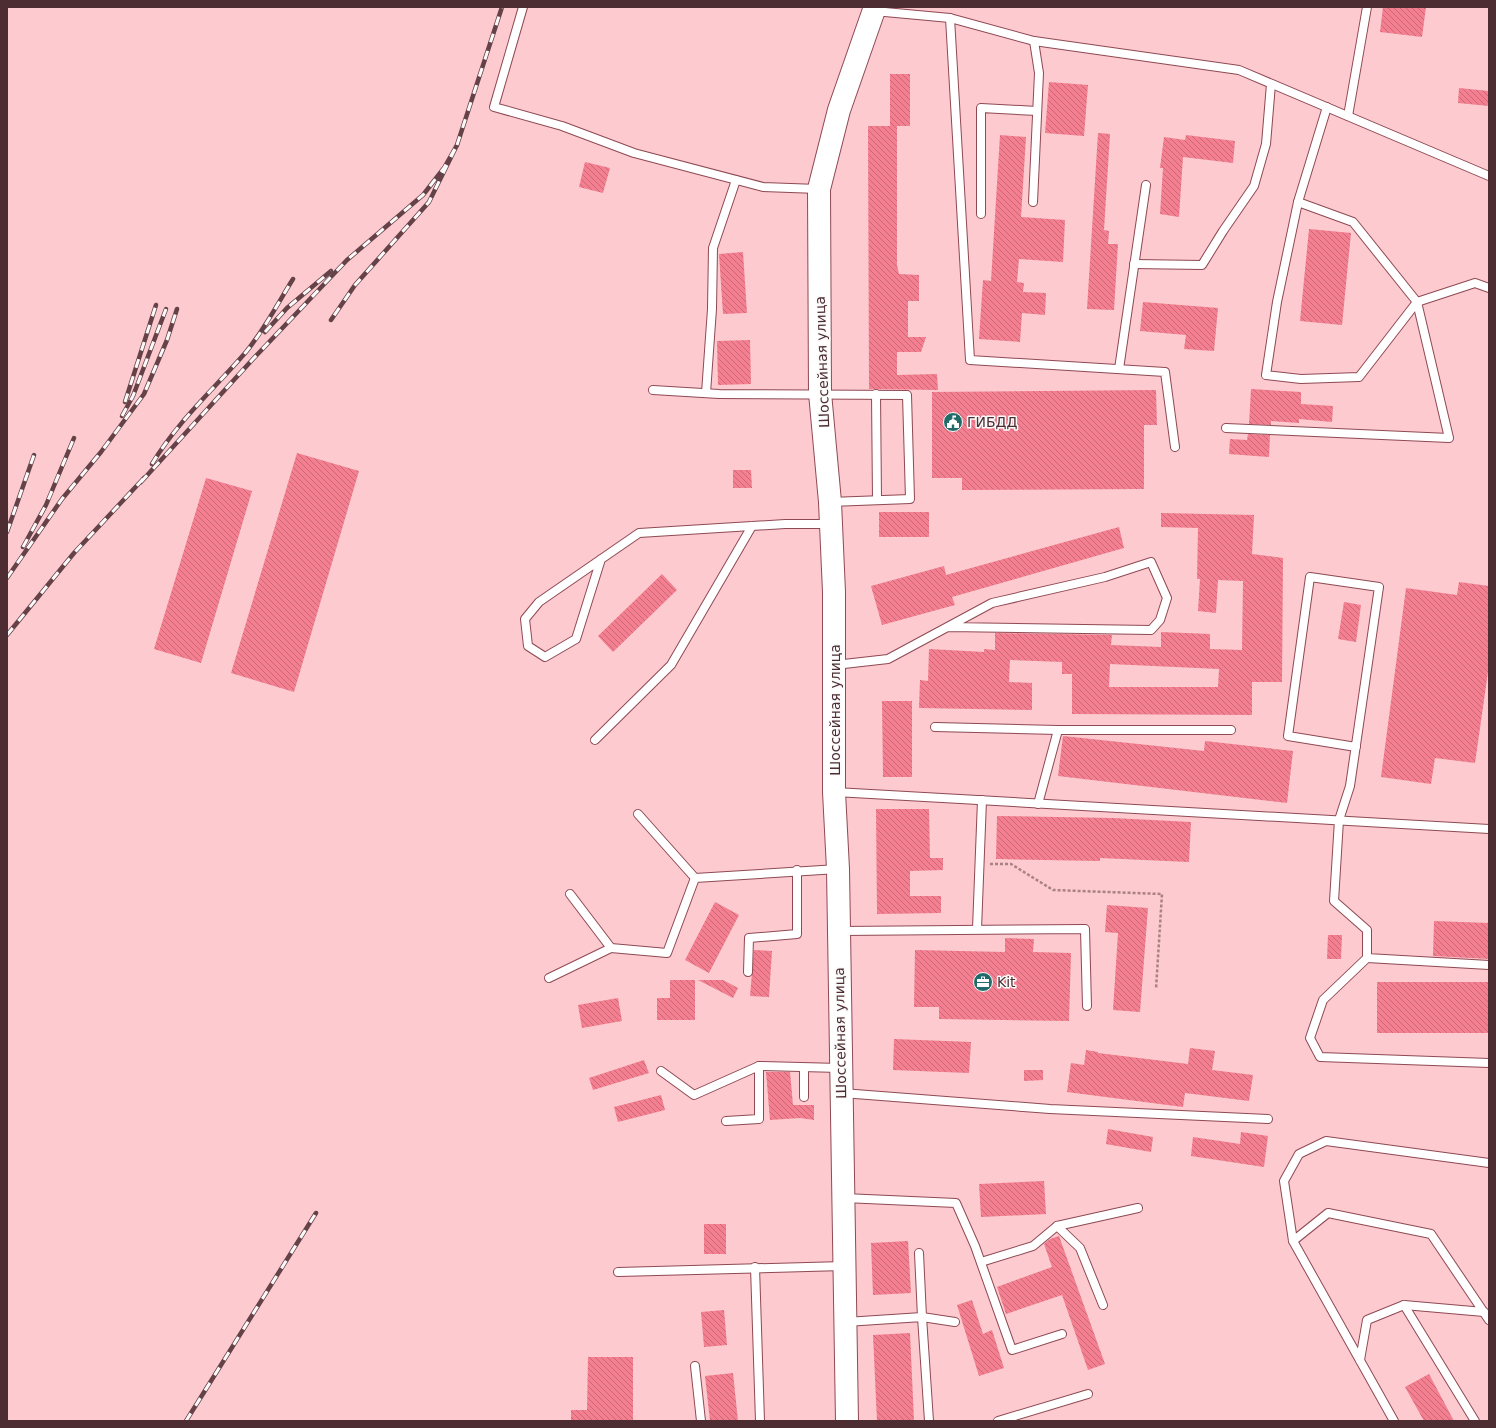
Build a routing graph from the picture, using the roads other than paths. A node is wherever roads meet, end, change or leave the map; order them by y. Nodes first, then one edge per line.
1 (523, 7) edge
2 (1367, 7) edge
3 (874, 9) edge
4 (950, 18) junction
5 (1034, 41) junction
6 (1271, 84) junction
7 (1327, 107) junction
8 (1037, 111) junction
9 (1348, 116) junction
10 (1489, 176) edge
11 (736, 180) junction
12 (1146, 184) dead end
13 (819, 189) junction
14 (1033, 202) dead end
15 (1298, 202) junction
16 (981, 214) dead end
17 (1134, 264) junction
18 (1489, 288) edge
19 (1417, 302) junction
20 (1119, 369) junction
21 (653, 390) dead end
22 (706, 393) junction
23 (820, 393) junction
24 (876, 394) junction
25 (1226, 428) dead end
26 (1175, 447) dead end
27 (877, 499) junction
28 (830, 502) junction
29 (831, 524) junction
30 (752, 526) junction
31 (601, 559) junction
32 (948, 627) junction
33 (835, 665) junction
34 (935, 727) dead end
35 (1058, 730) junction
36 (1231, 730) dead end
37 (595, 740) dead end
38 (1356, 746) junction
39 (834, 792) junction
40 (982, 800) junction
41 (1038, 804) junction
42 (638, 814) dead end
43 (1339, 820) junction
44 (1489, 829) edge
45 (838, 869) junction
46 (797, 870) junction
47 (695, 878) junction
48 (570, 894) dead end
49 (977, 929) junction
50 (839, 931) junction
51 (611, 948) junction
52 (1367, 958) junction
53 (1489, 965) edge
54 (748, 972) dead end
55 (549, 978) dead end
56 (1087, 1006) dead end
57 (1489, 1063) edge
58 (759, 1066) junction
59 (804, 1068) junction
60 (841, 1068) junction
61 (661, 1071) dead end
62 (841, 1093) junction
63 (804, 1097) dead end
64 (1268, 1119) dead end
65 (726, 1121) dead end
66 (1489, 1163) edge
67 (844, 1198) junction
68 (1138, 1208) dead end
69 (1057, 1226) junction
70 (1293, 1241) junction
71 (920, 1253) dead end
72 (981, 1262) junction
73 (845, 1266) junction
74 (755, 1267) junction
75 (618, 1272) dead end
76 (1103, 1305) dead end
77 (1404, 1305) junction
78 (1484, 1312) junction
79 (922, 1317) junction
80 (1489, 1320) edge
81 (845, 1322) junction
82 (955, 1322) dead end
83 (1062, 1334) dead end
84 (1360, 1360) junction
85 (695, 1366) dead end
86 (1088, 1394) dead end
87 (701, 1421) edge
88 (760, 1421) edge
89 (847, 1421) edge
90 (929, 1421) edge
91 (998, 1421) edge
92 (1394, 1421) edge
93 (1475, 1421) edge

1 - 11 lane
2 - 9 lane
3 - 4 lane
3 - 13 main road, Шоссейная улица
4 - 5 lane
4 - 20 lane
5 - 6 lane
5 - 8 lane
6 - 7 lane
6 - 17 lane
7 - 9 lane
7 - 15 lane
8 - 14 lane
8 - 16 lane
9 - 10 lane
11 - 13 lane
11 - 22 lane
12 - 17 lane
13 - 23 main road, Шоссейная улица
15 - 19 lane
15 - 19 lane
17 - 20 lane
18 - 19 lane
19 - 25 lane
20 - 26 lane
21 - 22 lane
22 - 23 lane
23 - 24 lane
23 - 28 main road, Шоссейная улица
24 - 27 lane
24 - 27 lane
27 - 28 lane
28 - 29 main road, Шоссейная улица
29 - 30 lane
29 - 33 main road, Шоссейная улица
30 - 31 lane
30 - 37 lane
31 - 31 lane
32 - 32 lane
32 - 33 lane
33 - 39 main road, Шоссейная улица
34 - 35 lane
35 - 36 lane
35 - 41 lane
38 - 38 lane
38 - 43 lane
39 - 40 lane
39 - 45 main road, Шоссейная улица
40 - 41 lane
40 - 49 lane
41 - 43 lane
42 - 47 lane
43 - 44 lane
43 - 52 lane
45 - 46 lane
45 - 50 main road, Шоссейная улица
46 - 47 lane
46 - 54 lane
47 - 51 lane
48 - 51 lane
49 - 50 lane
49 - 56 lane
50 - 60 main road, Шоссейная улица
51 - 55 lane
52 - 53 lane
52 - 57 lane
58 - 59 lane
58 - 61 lane
58 - 65 lane
59 - 60 lane
59 - 63 lane
60 - 62 main road, Шоссейная улица
62 - 64 lane
62 - 67 main road, Шоссейная улица
66 - 70 lane
67 - 72 lane
67 - 73 main road, Шоссейная улица
68 - 69 lane
69 - 72 lane
69 - 76 lane
70 - 78 lane
70 - 84 lane
71 - 79 lane
72 - 83 lane
73 - 74 lane
73 - 81 main road, Шоссейная улица
74 - 75 lane
74 - 88 lane
77 - 78 lane
77 - 84 lane
77 - 93 lane
78 - 80 lane
79 - 81 lane
79 - 82 lane
79 - 90 lane
81 - 89 main road, Шоссейная улица
84 - 92 lane
85 - 87 lane
86 - 91 lane

